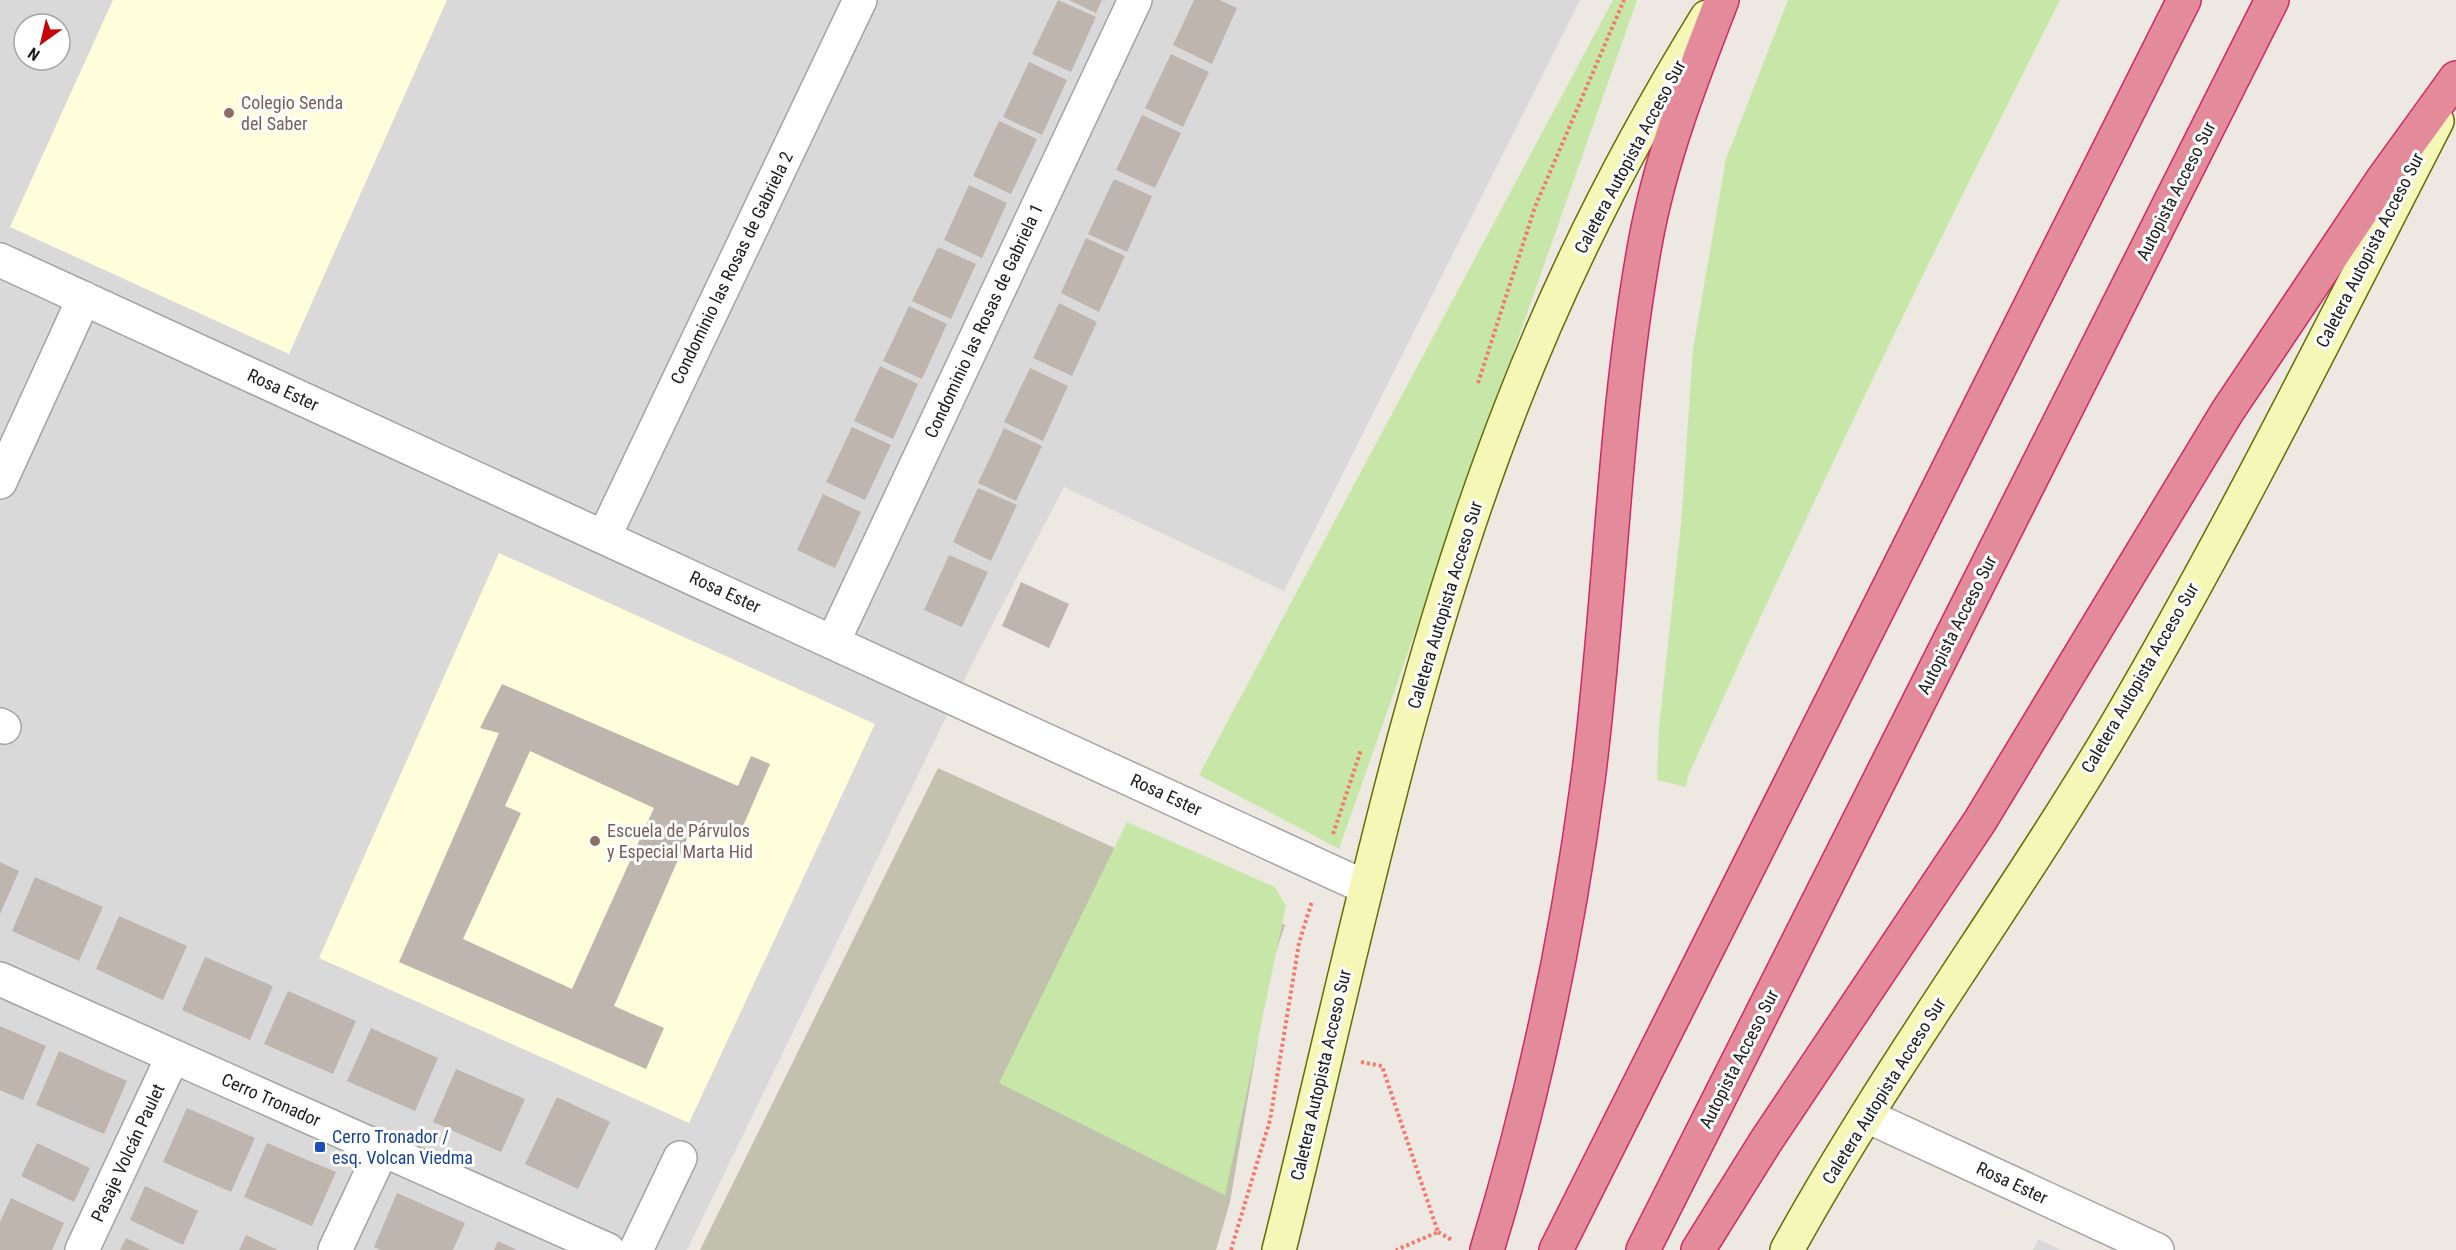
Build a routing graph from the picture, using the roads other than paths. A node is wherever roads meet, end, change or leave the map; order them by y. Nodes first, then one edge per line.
1 (860, 0) edge
2 (1135, 0) edge
3 (1717, 0) edge
4 (1722, 0) edge
5 (2184, 0) edge
6 (2272, 0) edge
7 (2456, 78) edge
8 (2456, 85) edge
9 (0, 260) edge
10 (84, 298) junction
11 (4, 463) edge
12 (604, 537) junction
13 (832, 642) junction
14 (1365, 887) junction
15 (0, 979) edge
16 (173, 1056) junction
17 (1867, 1116) junction
18 (382, 1150) junction
19 (680, 1158) dead end
20 (82, 1250) edge
21 (335, 1250) edge
22 (608, 1250) edge
23 (636, 1250) edge
24 (1279, 1250) edge
25 (1487, 1250) edge
26 (1556, 1250) edge
27 (1643, 1250) edge
28 (1698, 1250) edge
29 (1787, 1250) edge
30 (2157, 1250) edge

1 - 12 street, Condominio las Rosas de Gabriela 2
2 - 13 street, Condominio las Rosas de Gabriela 1
3 - 14 main road, Caletera Autopista Acceso Sur
4 - 25 highway
5 - 26 highway
6 - 27 highway, Autopista Acceso Sur
7 - 28 highway
8 - 17 main road, Caletera Autopista Acceso Sur
9 - 10 street, Rosa Ester
10 - 11 street
10 - 12 street, Rosa Ester
12 - 13 street, Rosa Ester
13 - 14 street, Rosa Ester
14 - 24 main road, Caletera Autopista Acceso Sur
15 - 16 street, Cerro Tronador
16 - 18 street, Cerro Tronador
16 - 20 street, Pasaje Volcán Paulet
17 - 29 main road, Caletera Autopista Acceso Sur
17 - 30 street, Rosa Ester
18 - 21 street
18 - 22 street, Cerro Tronador
19 - 23 street

